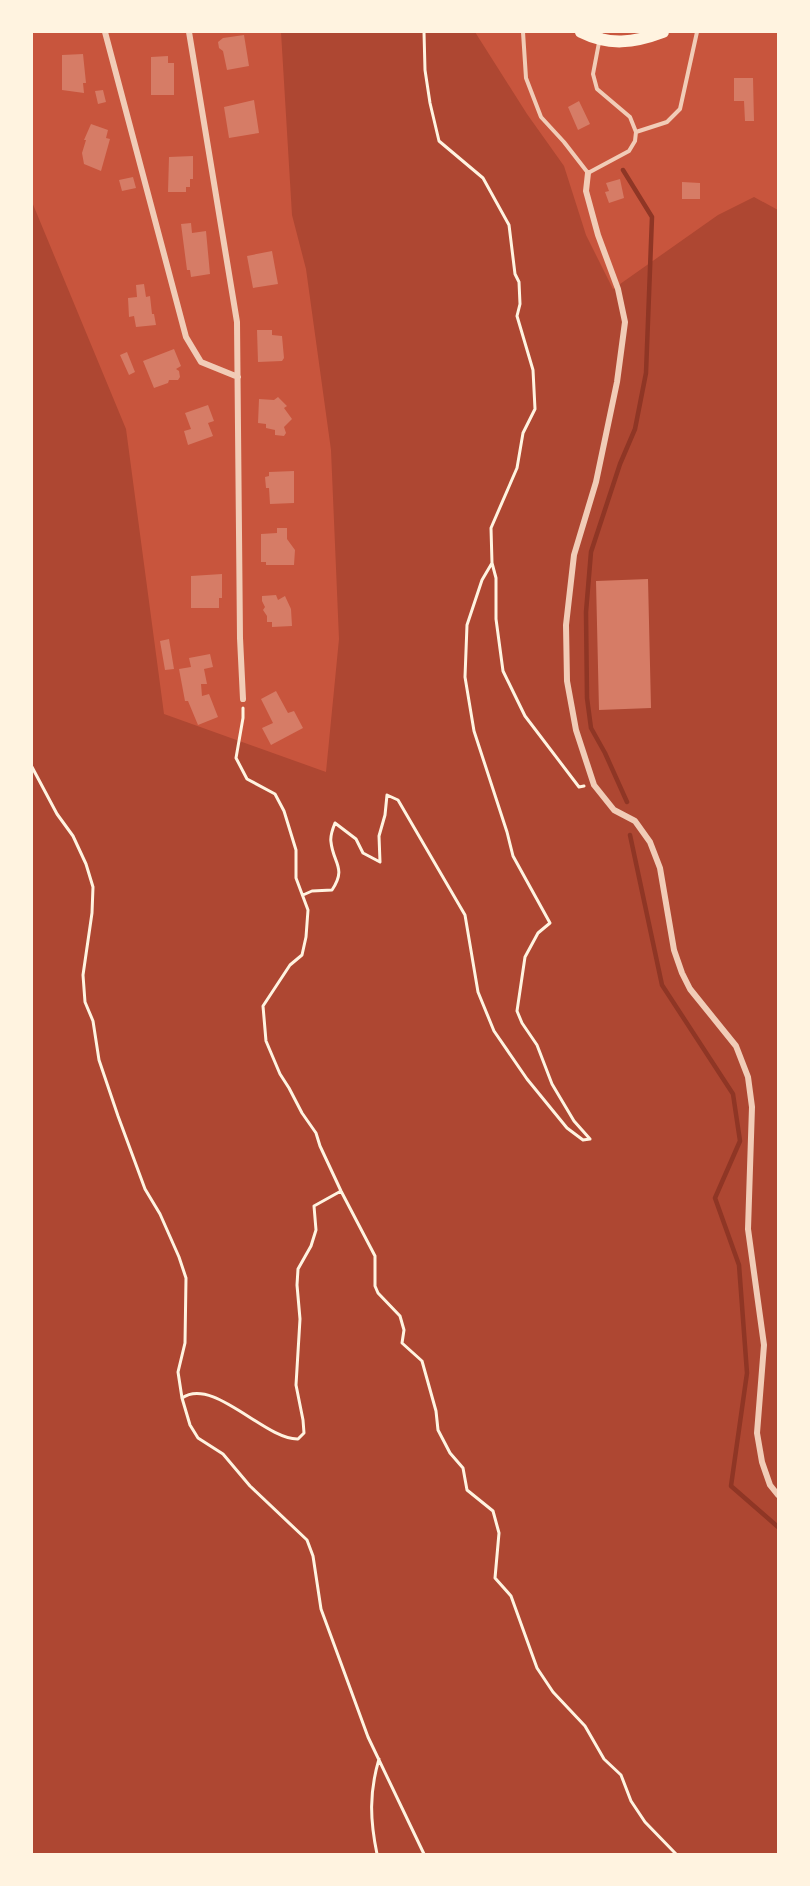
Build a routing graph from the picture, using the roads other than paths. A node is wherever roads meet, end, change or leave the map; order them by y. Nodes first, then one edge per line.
1 (105, 32) edge
2 (189, 32) edge
3 (523, 32) edge
4 (581, 32) edge
5 (601, 32) edge
6 (663, 32) edge
7 (697, 32) edge
8 (636, 132) junction
9 (588, 173) junction
10 (238, 377) junction
11 (243, 699) road end
12 (778, 1495) edge

1 - 10 street
2 - 10 street
3 - 9 lane
4 - 6 main road
5 - 8 lane
7 - 8 lane
8 - 9 lane
9 - 12 street
10 - 11 street

